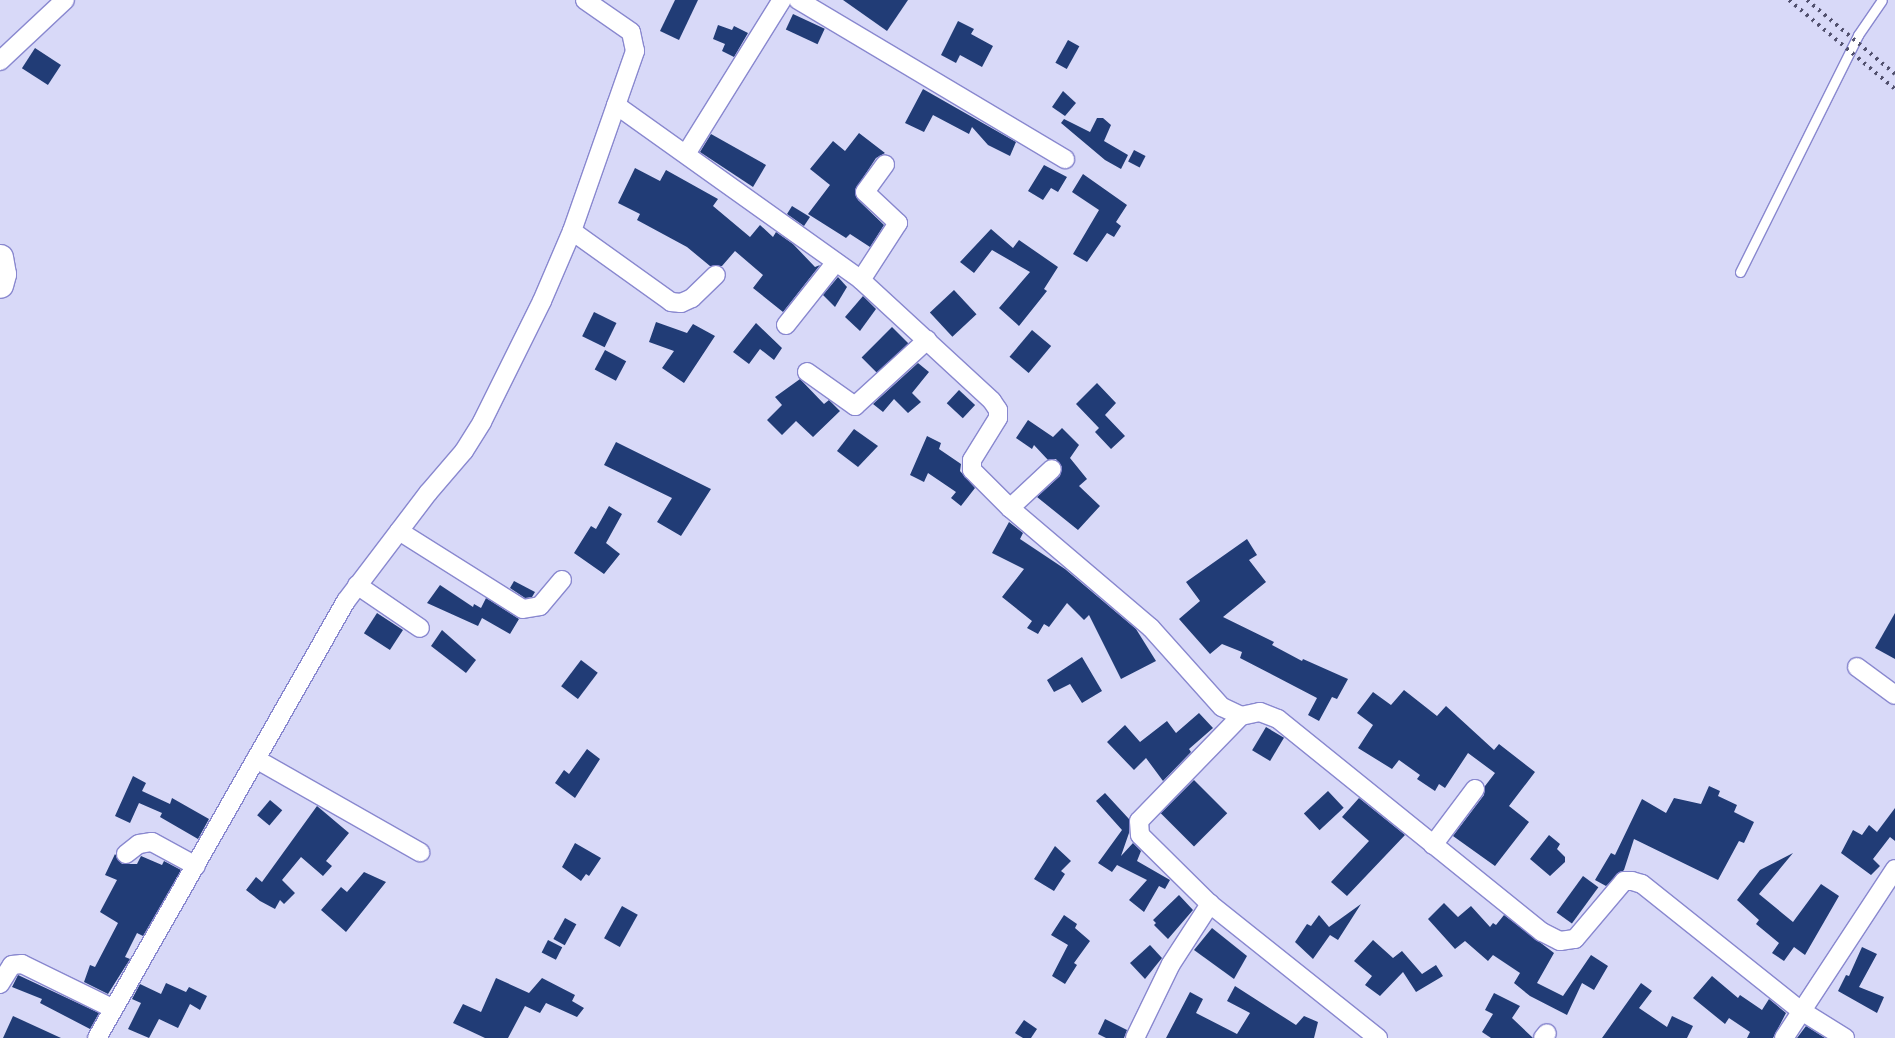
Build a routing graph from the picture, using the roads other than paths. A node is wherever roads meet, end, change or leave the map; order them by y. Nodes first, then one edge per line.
1 (65, 0) edge
2 (585, 0) edge
3 (782, 0) edge
4 (798, 0) edge
5 (1882, 0) edge
6 (0, 61) edge
7 (616, 105) junction
8 (686, 154) junction
9 (1065, 159) dead end
10 (885, 164) dead end
11 (572, 232) junction
12 (0, 257) edge
13 (836, 262) junction
14 (1740, 272) dead end
15 (716, 275) dead end
16 (861, 280) junction
17 (0, 285) edge
18 (786, 325) dead end
19 (927, 340) junction
20 (808, 372) dead end
21 (1052, 470) dead end
22 (1010, 508) junction
23 (399, 531) junction
24 (562, 580) dead end
25 (357, 585) junction
26 (420, 628) dead end
27 (1857, 667) dead end
28 (1895, 695) edge
29 (1241, 716) junction
30 (256, 759) junction
31 (1475, 789) dead end
32 (1433, 845) junction
33 (420, 852) dead end
34 (126, 854) dead end
35 (196, 866) junction
36 (1895, 869) edge
37 (1210, 904) junction
38 (0, 984) edge
39 (114, 1010) junction
40 (1800, 1010) junction
41 (97, 1038) edge
42 (1135, 1038) edge
43 (1378, 1038) edge
44 (1784, 1038) edge
45 (1845, 1038) edge

1 - 6 street
2 - 7 street
3 - 8 street
4 - 9 street
5 - 14 lane
7 - 8 street
7 - 11 street
8 - 13 street
10 - 16 street
11 - 15 street
11 - 23 street
12 - 17 street
13 - 16 street
13 - 18 street
16 - 19 street
19 - 20 street
19 - 22 street
21 - 22 street
22 - 29 street
23 - 24 street
23 - 25 street
25 - 26 street
25 - 30 street
27 - 28 street
29 - 32 street
29 - 37 street
30 - 33 street
30 - 35 street
31 - 32 street
32 - 40 street
34 - 35 street
35 - 39 street
36 - 40 street
37 - 42 street
37 - 43 street
38 - 39 street
39 - 41 street
40 - 44 street
40 - 45 street

